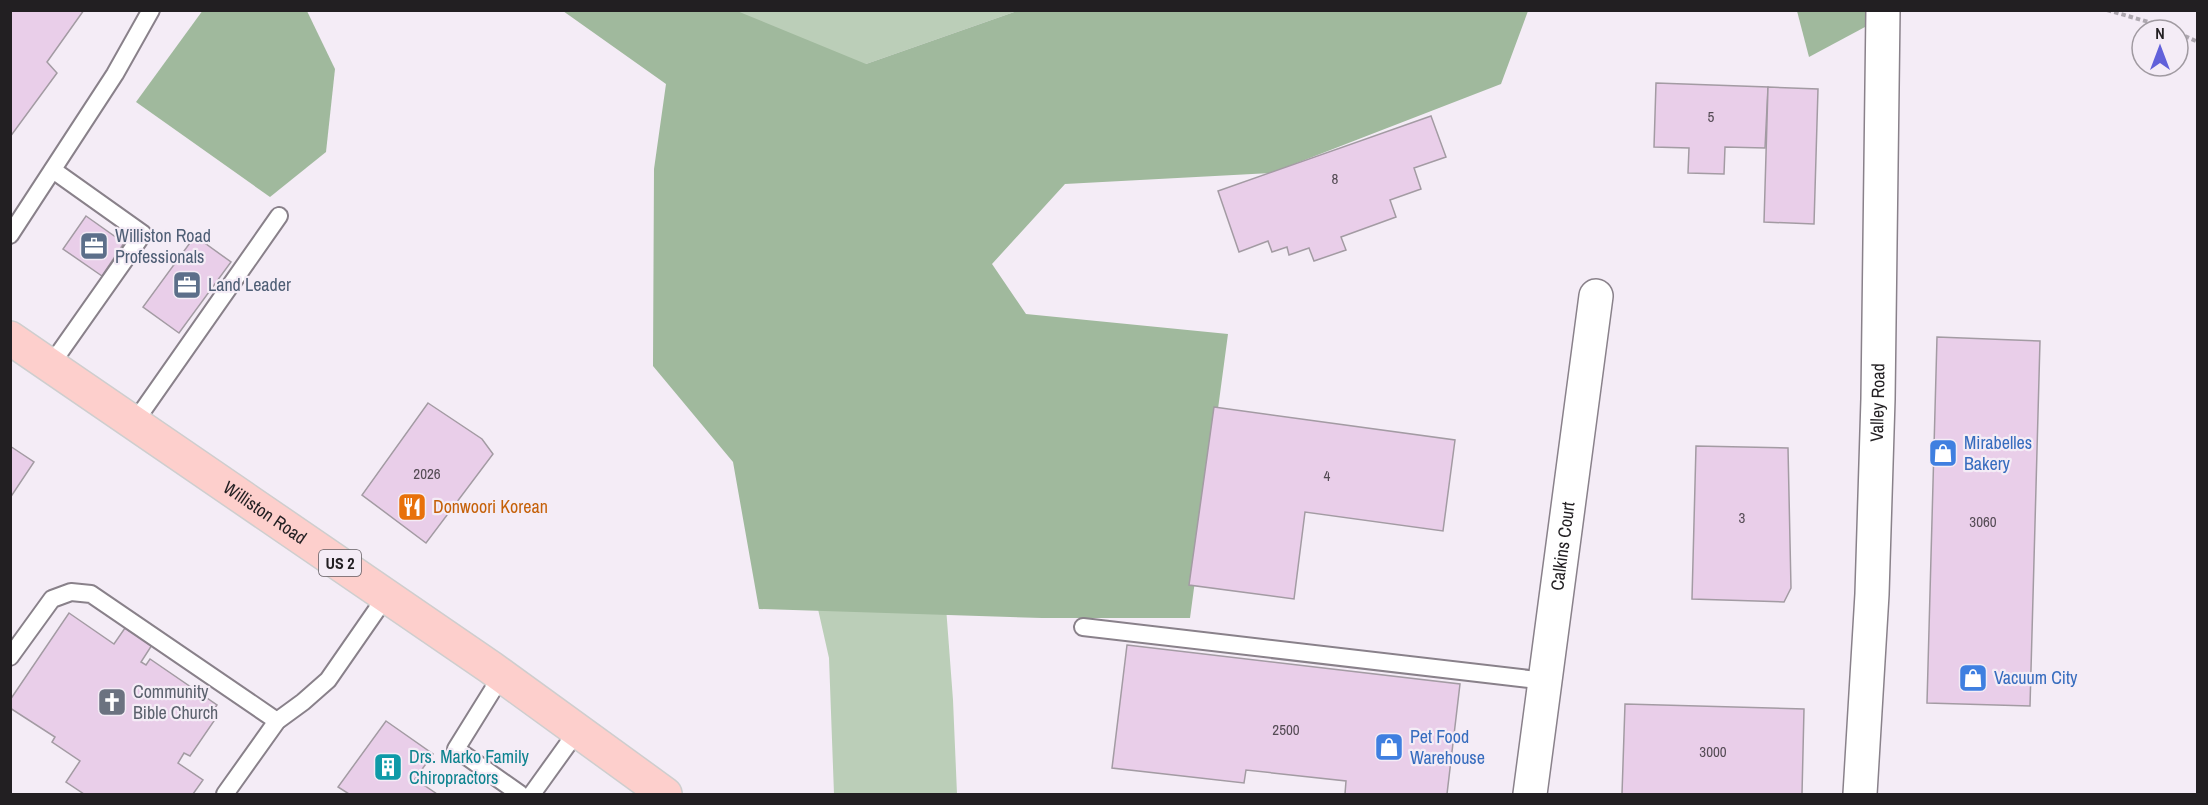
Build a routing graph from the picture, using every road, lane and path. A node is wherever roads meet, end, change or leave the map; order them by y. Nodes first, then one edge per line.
1 (151, 10) edge
2 (1883, 10) edge
3 (2107, 10) edge
4 (2130, 10) edge
5 (2128, 16) junction
6 (2134, 18) edge
7 (53, 170) junction
8 (279, 216) dead end
9 (10, 235) edge
10 (1596, 296) dead end
11 (10, 338) edge
12 (50, 366) junction
13 (134, 423) junction
14 (387, 595) junction
15 (1083, 627) dead end
16 (10, 657) edge
17 (502, 675) junction
18 (1546, 681) junction
19 (277, 721) junction
20 (578, 730) junction
21 (225, 795) edge
22 (520, 795) edge
23 (532, 795) edge
24 (665, 795) edge
25 (1530, 795) edge
26 (1860, 795) edge

1 - 7 lane
2 - 26 street, Valley Road
3 - 5 path
4 - 5 path
5 - 6 path
7 - 9 lane
7 - 12 lane
8 - 13 lane
10 - 18 street, Calkins Court
11 - 12 main road, Williston Road / US 2
12 - 13 main road, Williston Road / US 2
13 - 14 main road, Williston Road / US 2
14 - 17 main road, Williston Road / US 2
14 - 19 lane
15 - 18 lane
16 - 19 lane
17 - 20 main road, Williston Road / US 2
17 - 22 lane
18 - 25 street, Calkins Court
19 - 21 lane
20 - 23 lane
20 - 24 main road, Williston Road / US 2

